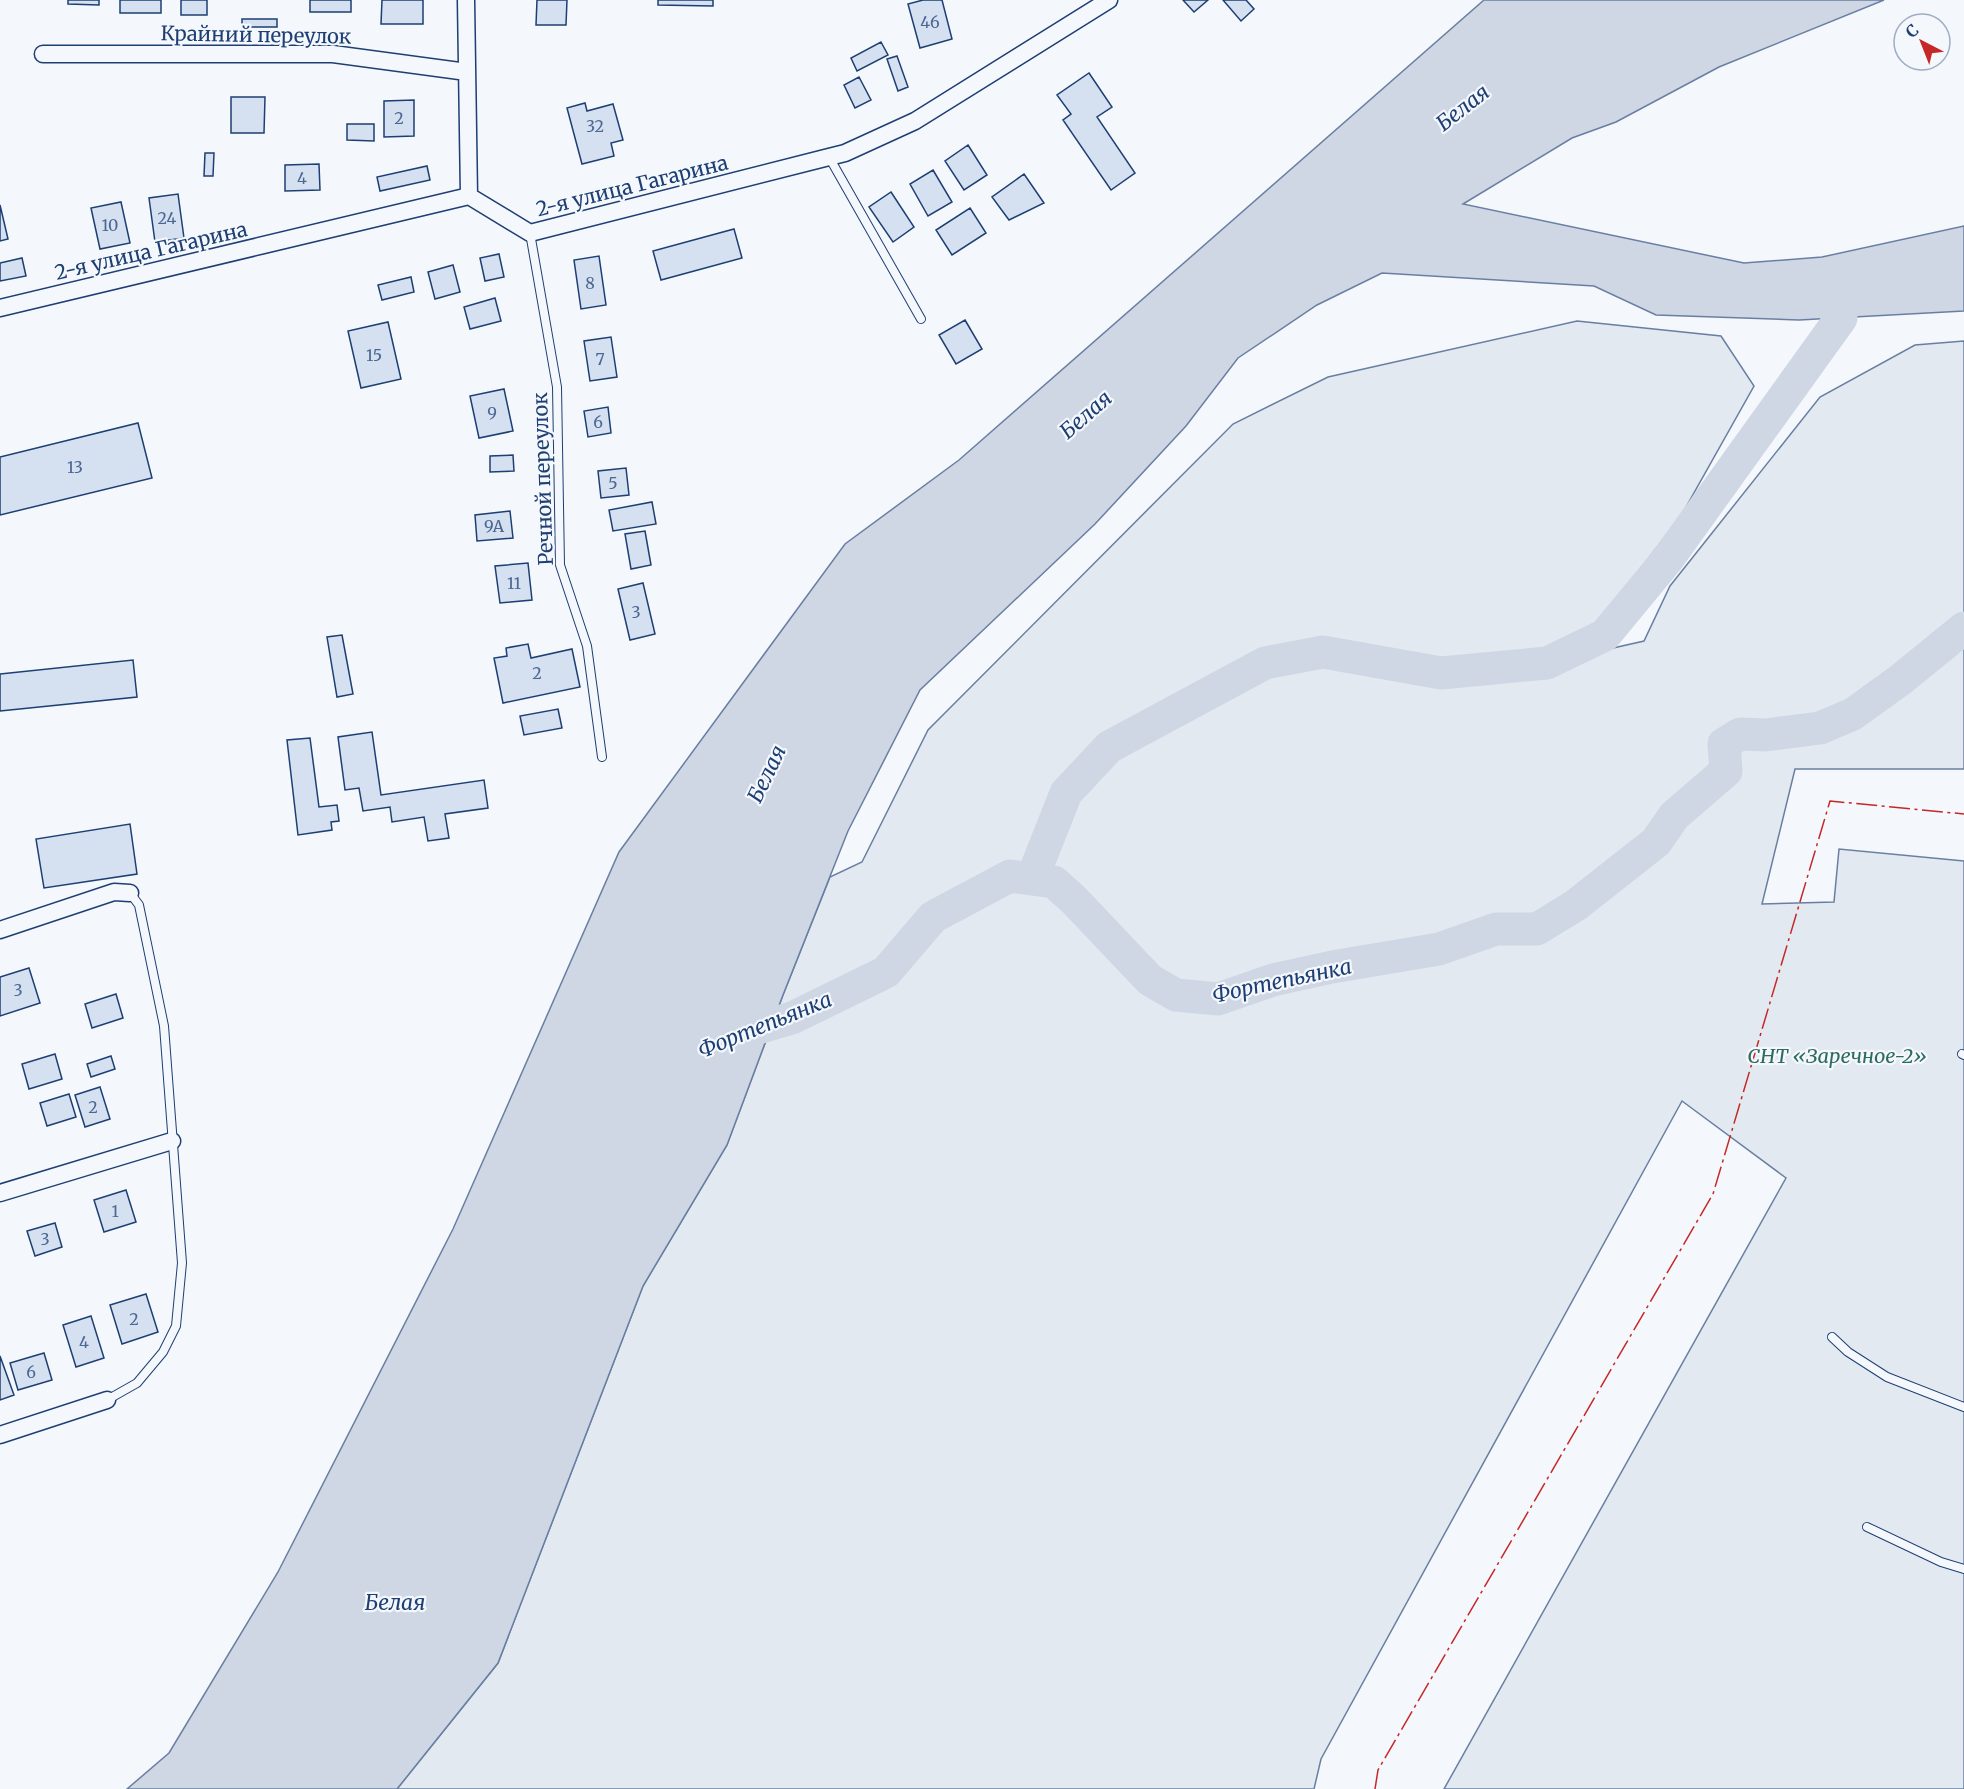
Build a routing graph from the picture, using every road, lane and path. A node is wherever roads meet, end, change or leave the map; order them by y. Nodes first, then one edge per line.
1 (466, 0) edge
2 (1109, 0) edge
3 (43, 54) dead end
4 (467, 72) junction
5 (829, 157) junction
6 (470, 196) junction
7 (530, 233) junction
8 (0, 309) edge
9 (921, 319) dead end
10 (602, 757) dead end
11 (130, 893) joint
12 (0, 930) edge
13 (172, 1141) junction
14 (0, 1194) edge
15 (1832, 1337) dead end
16 (107, 1400) joint
17 (1964, 1407) edge
18 (0, 1435) edge
19 (1868, 1527) dead end
20 (1964, 1569) edge

1 - 4 street
2 - 5 street, 2-я улица Гагарина
3 - 4 street, Крайний переулок
4 - 6 street
5 - 7 street, 2-я улица Гагарина
5 - 9 lane
6 - 7 street, 2-я улица Гагарина
6 - 8 street, 2-я улица Гагарина
7 - 10 lane, Речной переулок
11 - 12 street
11 - 13 lane
13 - 14 street
13 - 16 lane
15 - 17 lane
16 - 18 street
19 - 20 lane

